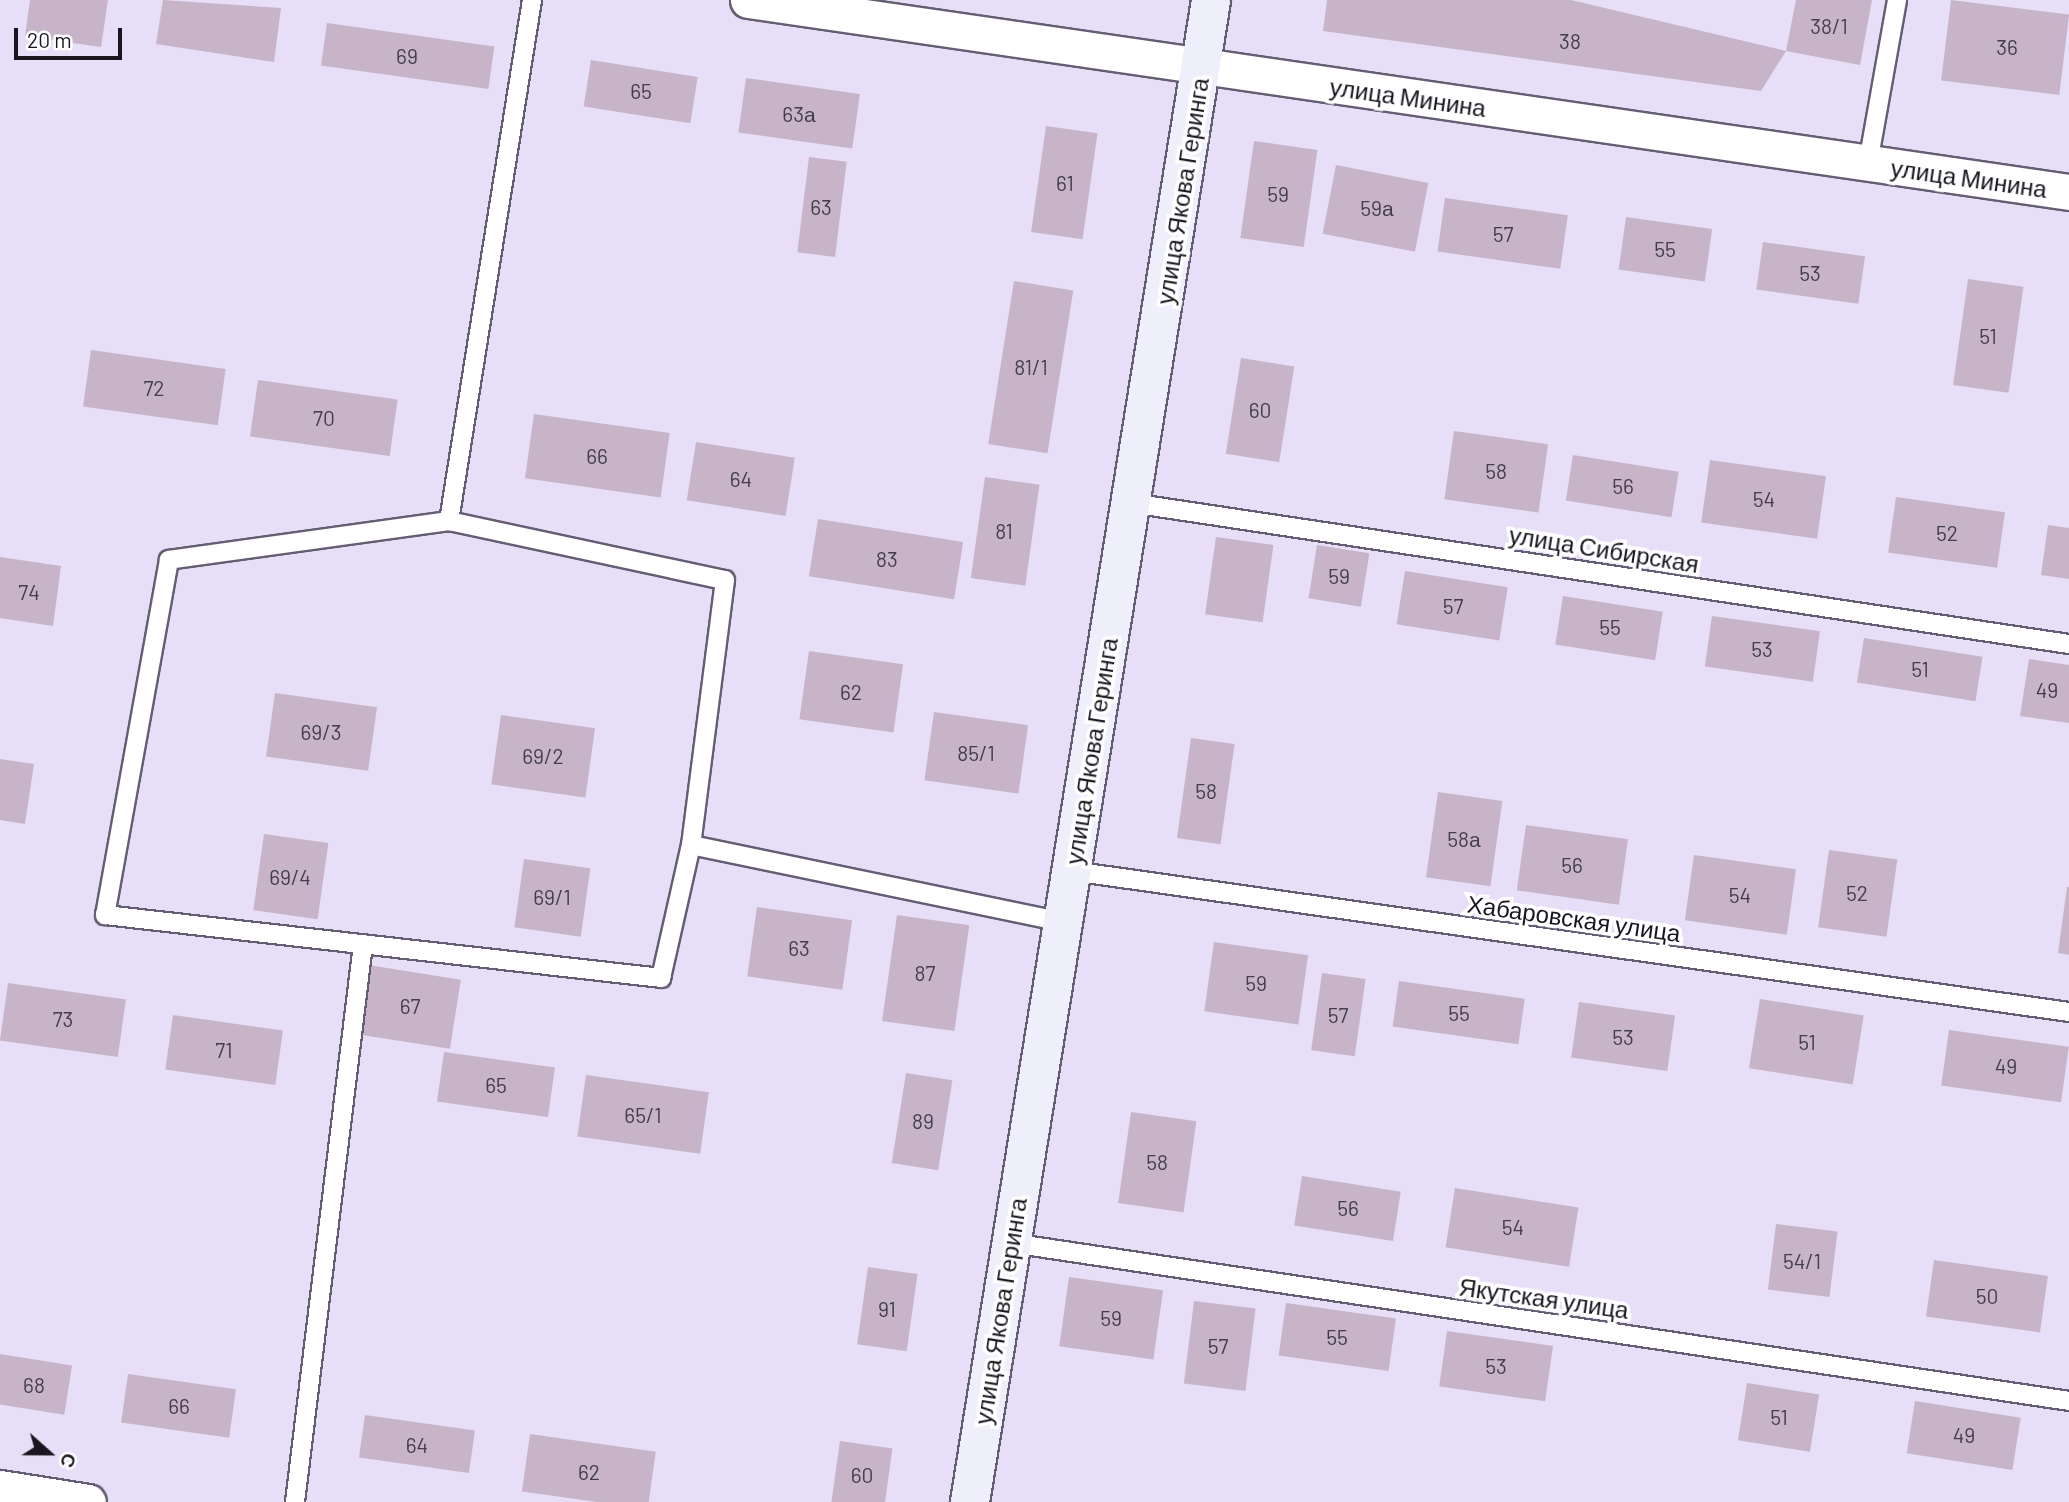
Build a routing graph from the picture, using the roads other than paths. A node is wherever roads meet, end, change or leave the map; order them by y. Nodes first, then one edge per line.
1 (532, 0) edge
2 (748, 0) edge
3 (1211, 0) edge
4 (1897, 0) edge
5 (1202, 67) junction
6 (1868, 163) junction
7 (2069, 192) edge
8 (1131, 503) junction
9 (449, 521) junction
10 (2069, 644) edge
11 (691, 845) junction
12 (1072, 871) junction
13 (1063, 922) junction
14 (363, 944) junction
15 (2069, 1013) edge
16 (1011, 1243) junction
17 (2069, 1401) edge
18 (0, 1488) edge
19 (88, 1502) edge
20 (295, 1502) edge
21 (970, 1502) edge

1 - 9 lane
2 - 5 street, улица Минина
3 - 5 street, улица Якова Геринга
4 - 6 lane
5 - 6 street, улица Минина
5 - 8 street, улица Якова Геринга
6 - 7 street, улица Минина
8 - 10 lane, улица Сибирская
8 - 12 street, улица Якова Геринга
9 - 11 lane
9 - 14 lane
11 - 13 lane
11 - 14 lane
12 - 13 street, улица Якова Геринга
12 - 15 lane, Хабаровская улица
13 - 16 street, улица Якова Геринга
14 - 20 lane
16 - 17 lane, Якутская улица
16 - 21 street, улица Якова Геринга
18 - 19 street

